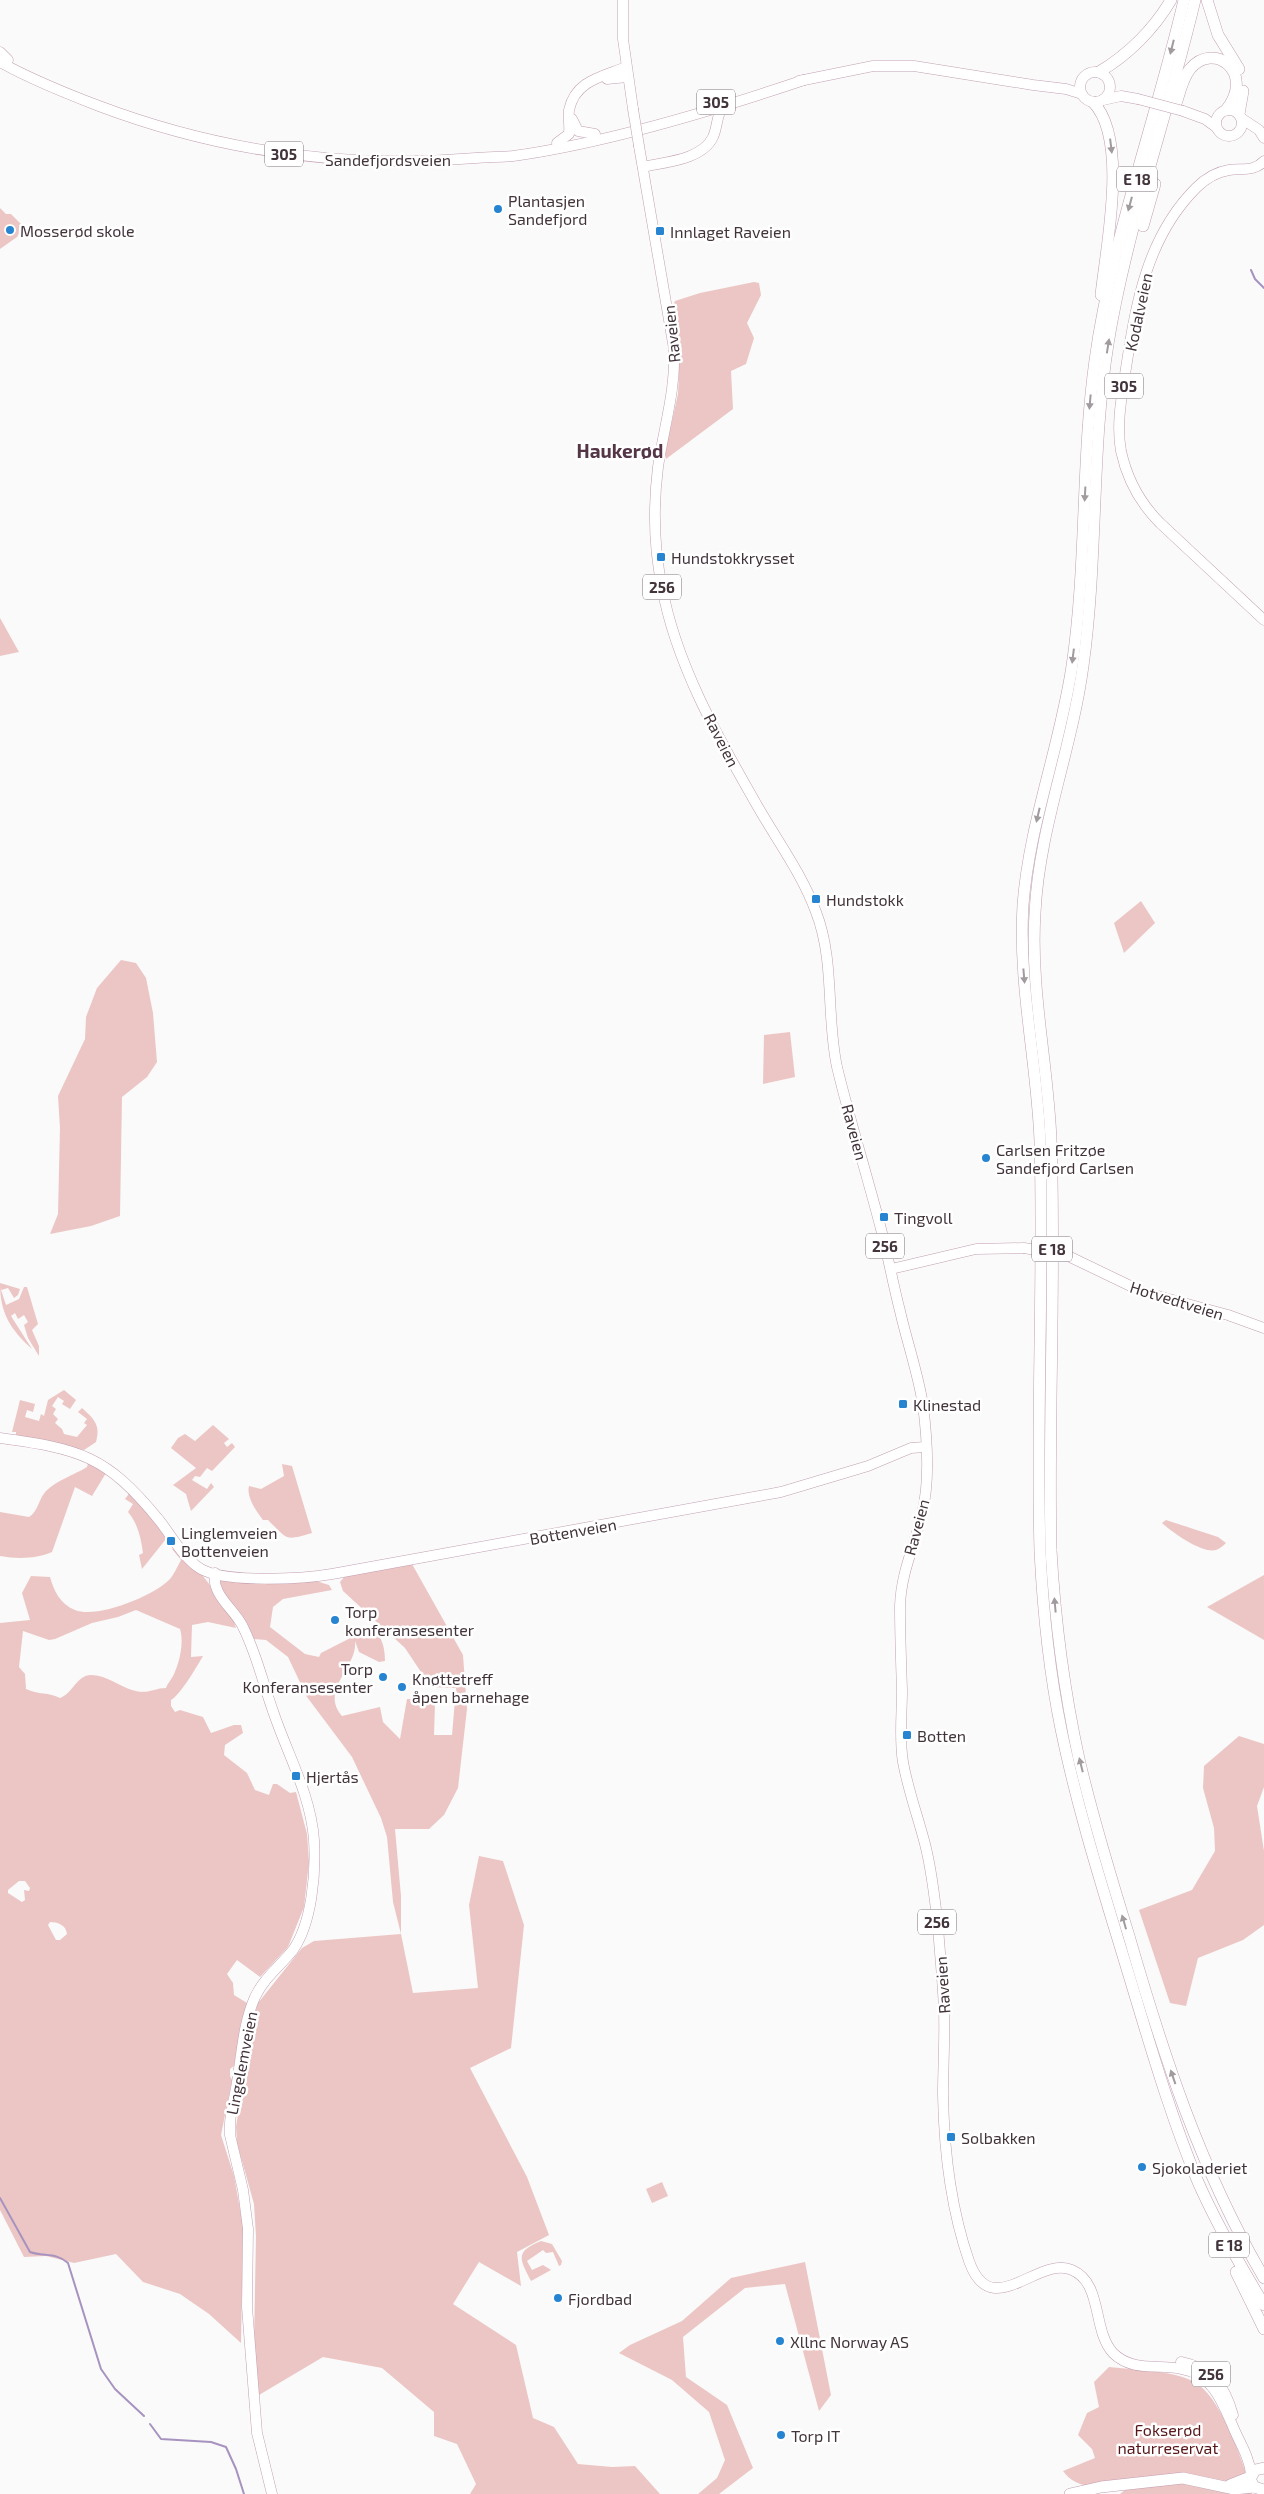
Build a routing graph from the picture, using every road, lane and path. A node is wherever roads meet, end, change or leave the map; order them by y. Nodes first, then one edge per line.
1 (623, 0) edge
2 (1171, 0) edge
3 (1184, 0) edge
4 (1194, 0) edge
5 (1207, 0) edge
6 (2, 58) edge
7 (626, 72) junction
8 (1099, 72) junction
9 (1083, 78) junction
10 (998, 79) junction
11 (804, 80) junction
12 (1110, 85) junction
13 (1082, 94) junction
14 (1138, 98) junction
15 (1098, 101) junction
16 (724, 104) junction
17 (1183, 111) junction
18 (699, 112) junction
19 (1223, 112) junction
20 (1240, 116) junction
21 (1216, 127) junction
22 (595, 134) junction
23 (1236, 135) junction
24 (1264, 138) edge
25 (557, 143) junction
26 (478, 158) junction
27 (1264, 161) edge
28 (642, 163) junction
29 (1111, 327) junction
30 (1095, 359) junction
31 (1264, 620) edge
32 (890, 1269) junction
33 (1264, 1328) edge
34 (0, 1438) edge
35 (925, 1447) junction
36 (215, 1573) junction
37 (1199, 2183) junction
38 (1236, 2227) junction
39 (1264, 2269) edge
40 (1264, 2278) edge
41 (1264, 2305) edge
42 (1264, 2329) edge
43 (1110, 2349) junction
44 (1263, 2468) edge
45 (1255, 2482) edge
46 (1120, 2485) junction
47 (272, 2494) edge
48 (1065, 2494) edge
49 (1071, 2494) edge
50 (1094, 2494) edge

1 - 7 main road
2 - 8 highway
3 -> 30 highway, E 18
4 - 29 highway, E 18
5 - 20 highway
6 - 26 main road, Sandefjordsveien / 305
7 - 22 main road
7 - 25 main road
7 - 28 main road, Raveien, bridge
8 - 9 main road, 305
8 - 12 main road
9 - 10 main road, Sandefjordsveien / 305
9 - 13 main road
10 - 11 main road, Sandefjordsveien / 305
10 - 13 main road, Sandefjordsveien / 305
11 - 16 main road, Sandefjordsveien / 305
11 - 22 main road, Sandefjordsveien / 305
12 - 14 main road
12 - 15 main road
13 - 15 main road, 305
14 - 15 main road
14 - 17 main road, bridge
15 -> 30 highway
16 - 18 main road, Sandefjordsveien / 305
16 - 28 main road, 305
17 - 19 main road
17 - 21 main road
18 - 26 main road, Sandefjordsveien / 305
18 - 28 main road, 305
19 - 20 main road
19 - 21 main road
19 - 29 highway, E 18
20 - 23 main road
20 - 24 main road
21 - 23 main road
22 - 25 main road, Sandefjordsveien / 305
23 - 24 main road
25 - 26 main road, Sandefjordsveien / 305
27 - 31 main road, Kodalveien / 305
28 - 32 main road, Raveien / 256
38 -> 29 highway, E 18
30 -> 37 highway, E 18
32 - 33 main road, Hotvedtveien, bridge
32 - 35 main road, Raveien / 256
34 - 36 main road
35 - 36 main road, Bottenveien
35 - 43 main road, Raveien / 256
36 - 47 main road, Lingelemveien
37 - 41 highway, E 18
37 - 42 highway
38 - 39 highway, E 18
38 - 40 highway, E 18
43 - 44 main road, 256
43 - 45 main road, 256
44 - 45 highway
45 - 46 highway
46 - 49 highway
46 - 50 highway
48 - 49 highway

